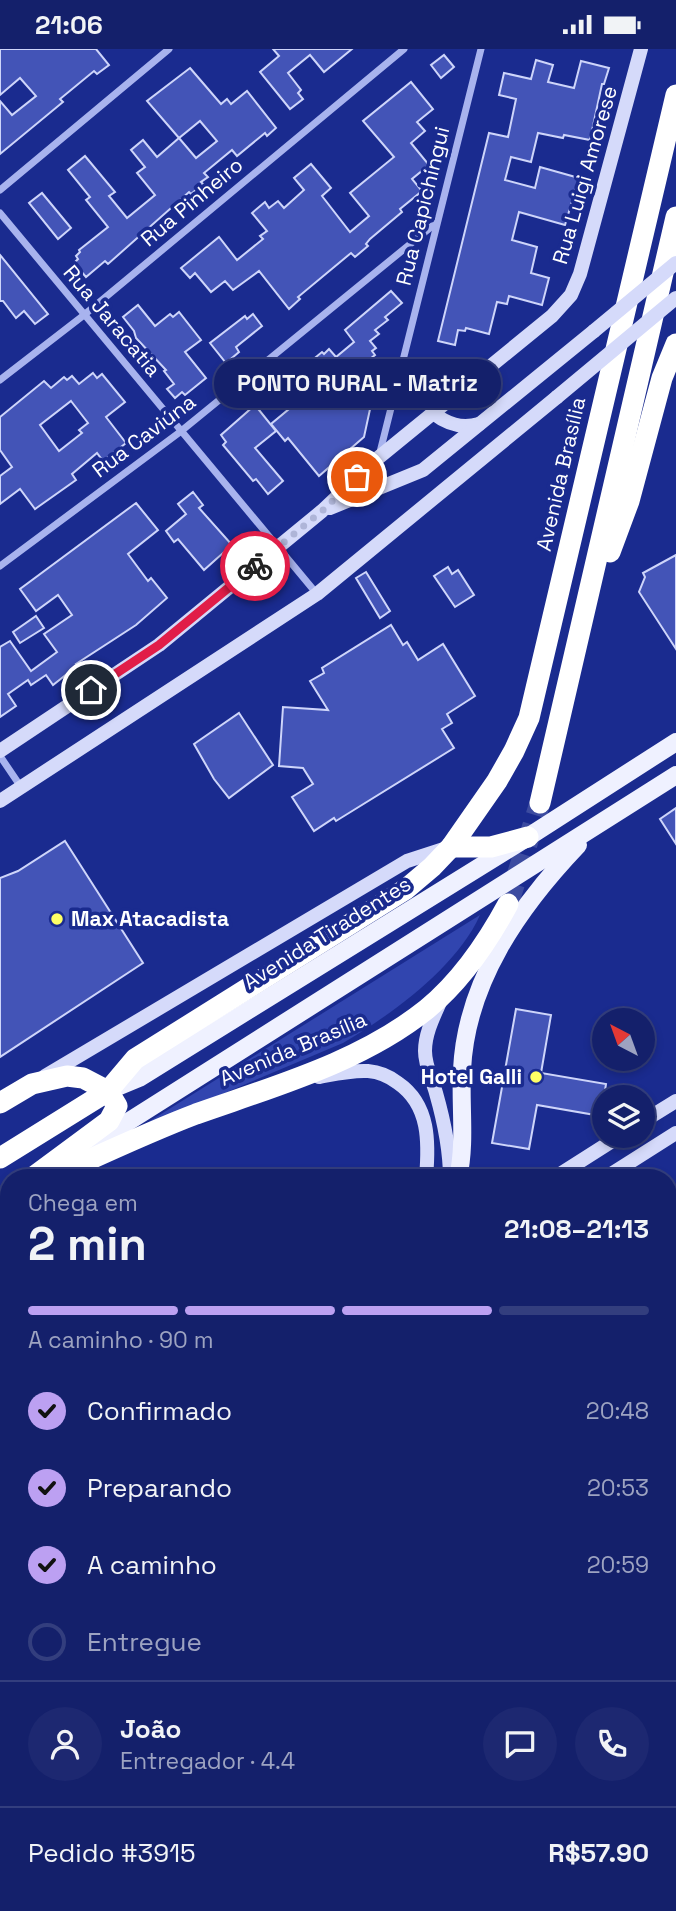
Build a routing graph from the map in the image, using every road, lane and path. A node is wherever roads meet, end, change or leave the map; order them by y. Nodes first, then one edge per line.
1 (169, 49) edge
2 (404, 49) edge
3 (481, 49) edge
4 (641, 49) edge
5 (676, 95) edge
6 (0, 190) edge
7 (0, 213) edge
8 (676, 218) edge
9 (436, 223) junction
10 (676, 263) edge
11 (676, 297) edge
12 (83, 315) junction
13 (676, 344) edge
14 (399, 371) junction
15 (0, 380) edge
16 (433, 413) junction
17 (488, 417) junction
18 (180, 432) junction
19 (378, 458) junction
20 (322, 511) junction
21 (278, 548) junction
22 (0, 566) edge
23 (317, 594) junction
24 (577, 643) junction
25 (676, 742) edge
26 (0, 753) edge
27 (630, 771) junction
28 (676, 775) edge
29 (21, 787) junction
30 (0, 801) edge
31 (540, 803) tunnel mouth
32 (602, 822) junction
33 (528, 837) junction
34 (451, 847) junction
35 (508, 904) tunnel mouth
36 (444, 994) junction
37 (291, 1081) junction
38 (32, 1084) junction
39 (108, 1091) junction
40 (676, 1101) edge
41 (0, 1103) edge
42 (655, 1114) edge
43 (676, 1133) edge
44 (601, 1148) edge
45 (0, 1158) edge
46 (44, 1169) edge
47 (53, 1169) edge
48 (70, 1169) edge
49 (426, 1169) edge
50 (450, 1169) edge
51 (460, 1169) edge
52 (568, 1169) edge
53 (620, 1169) edge

1 - 6 street
2 - 12 street, Rua Pinheiro
3 - 9 street, Rua Capichingui
4 - 16 street, Rua Luigi Amorese
5 - 34 highway, Avenida Brasília
7 - 12 street, Rua Jaracatia
8 - 24 highway
9 - 14 street, Rua Capichingui
9 - 18 street, Rua Caviúna
10 - 17 street, bridge
11 - 23 street, bridge
12 - 15 street, Rua Pinheiro
12 - 18 street, Rua Jaracatia
13 - 24 highway
14 - 16 street
14 - 19 street, Rua Capichingui
16 - 17 street
16 - 19 street, Rua Luigi Amorese
17 - 20 street
18 - 21 street, Rua Jaracatia
18 - 22 street, Rua Caviúna
19 - 20 street, Rua Luigi Amorese
20 - 21 street, Rua Luigi Amorese
21 - 23 street, Rua Jaracatia
21 - 26 street, Rua Luigi Amorese
23 - 29 street
24 - 31 highway
25 - 27 main road, Avenida Tiradentes
26 - 29 street
27 - 32 main road
27 - 33 main road, Avenida Tiradentes
28 - 32 main road
29 - 30 street
32 - 47 main road
32 - 51 main road
33 - 34 highway
33 - 39 main road, Avenida Tiradentes
34 - 38 street
34 - 39 highway, Avenida Brasília
35 - 36 highway, Avenida Brasília
36 - 37 highway, Avenida Brasília
36 - 50 street
37 - 48 highway, Avenida Brasília
37 - 49 street
38 - 39 highway
38 - 41 highway
39 - 45 highway, Avenida Tiradentes
39 - 46 highway
40 - 42 street
43 - 53 street
44 - 52 street

